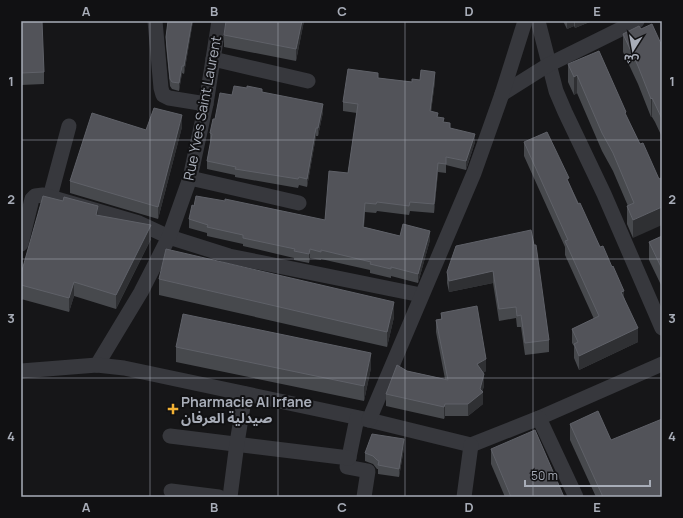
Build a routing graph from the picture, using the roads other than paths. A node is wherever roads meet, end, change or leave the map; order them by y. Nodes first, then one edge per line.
1 (155, 21) edge
2 (219, 21) edge
3 (525, 21) edge
4 (538, 21) edge
5 (637, 21) edge
6 (213, 59) junction
7 (548, 65) junction
8 (308, 81) dead end
9 (502, 94) junction
10 (206, 104) junction
11 (69, 126) dead end
12 (190, 178) junction
13 (50, 197) junction
14 (299, 202) dead end
15 (169, 236) junction
16 (21, 244) edge
17 (421, 295) junction
18 (662, 328) edge
19 (97, 365) junction
20 (660, 370) edge
21 (21, 371) edge
22 (245, 394) junction
23 (539, 418) junction
24 (363, 419) junction
25 (170, 436) dead end
26 (237, 443) junction
27 (471, 445) junction
28 (349, 458) junction
29 (171, 491) dead end
30 (219, 497) edge
31 (230, 497) edge
32 (364, 497) edge
33 (464, 497) edge
34 (576, 497) edge

1 - 10 street
2 - 6 street, Rue Yves Saint Laurent
3 - 9 street
4 - 7 street
5 - 7 street
6 - 8 street
6 - 10 street, Rue Yves Saint Laurent
7 - 9 street
7 - 18 street
9 - 17 street
10 - 12 street, Rue Yves Saint Laurent
11 - 13 street
12 - 14 street
12 - 15 street, Rue Yves Saint Laurent
13 - 15 street
13 - 16 street
15 - 17 street
15 - 19 street, Rue Yves Saint Laurent
17 - 24 street
19 - 21 street
19 - 22 street
20 - 23 street
22 - 24 street
22 - 26 street
23 - 27 street
23 - 34 street
24 - 27 street
24 - 28 street
25 - 26 street
26 - 28 street
26 - 31 street
27 - 33 street
28 - 32 street
29 - 30 street

